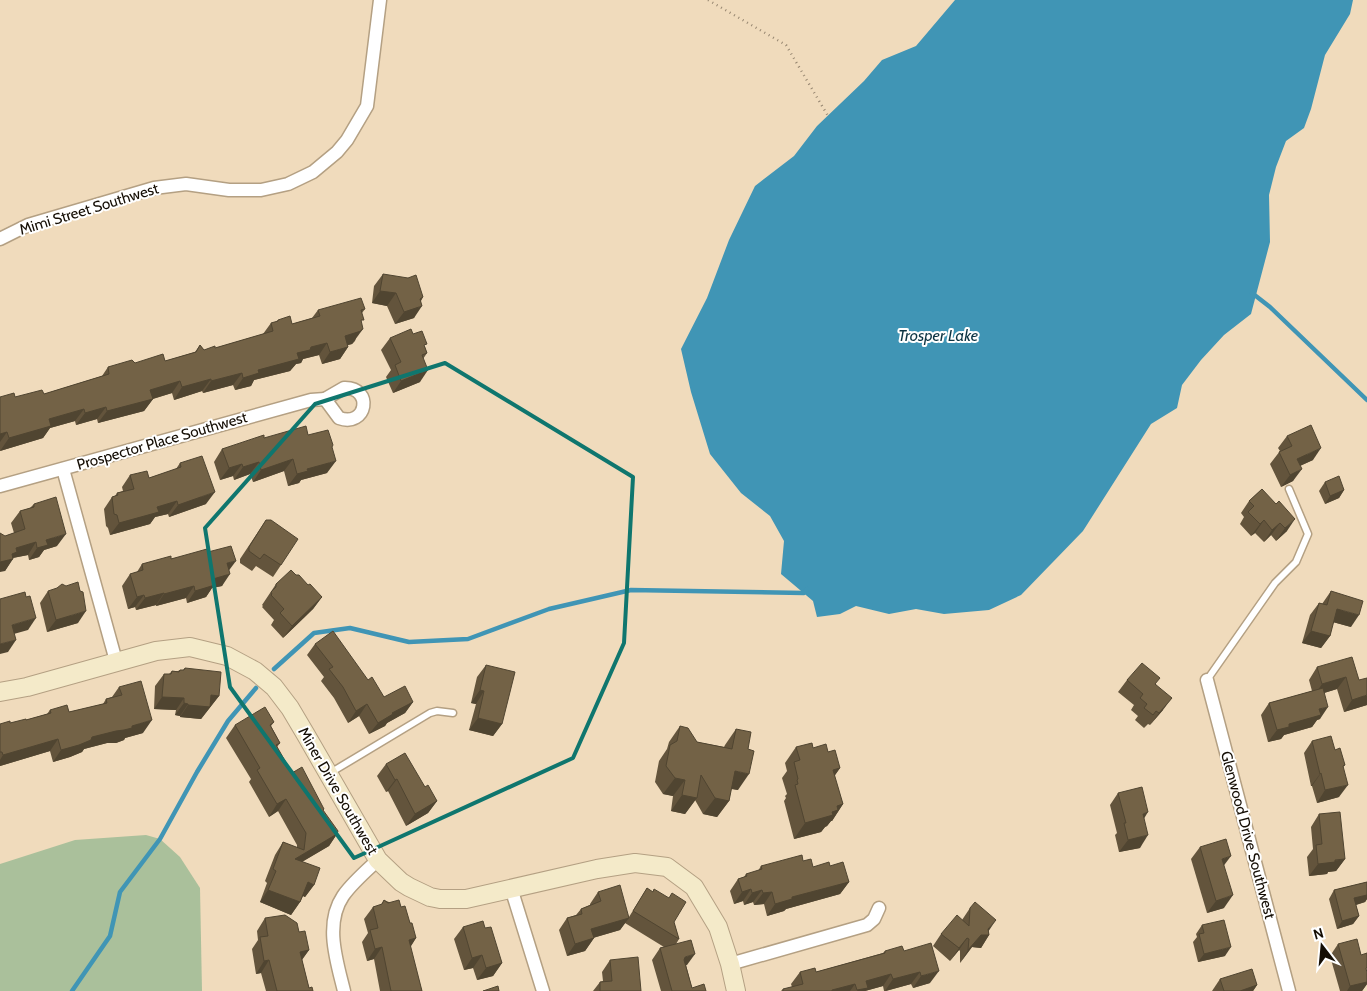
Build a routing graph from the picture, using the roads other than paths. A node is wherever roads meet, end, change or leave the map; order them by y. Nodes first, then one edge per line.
1 (380, 0) edge
2 (0, 239) edge
3 (325, 400) dead end
4 (63, 469) junction
5 (0, 486) edge
6 (1290, 489) dead end
7 (116, 661) junction
8 (1207, 680) joint
9 (0, 692) edge
10 (453, 713) dead end
11 (329, 774) junction
12 (378, 860) junction
13 (511, 888) junction
14 (879, 908) dead end
15 (730, 964) junction
16 (344, 991) edge
17 (543, 991) edge
18 (736, 991) edge
19 (1289, 991) edge

1 - 2 street, Mimi Street Southwest
3 - 4 street, Prospector Place Southwest
4 - 5 street, Prospector Place Southwest
4 - 7 street
6 - 8 lane
7 - 9 street, Miner Drive Southwest
7 - 11 street, Miner Drive Southwest
8 - 19 street, Glenwood Drive Southwest
10 - 11 lane
11 - 12 street, Miner Drive Southwest
12 - 13 street, Miner Drive Southwest
12 - 16 street
13 - 15 street, Miner Drive Southwest
13 - 17 street
14 - 15 street
15 - 18 street, Miner Drive Southwest

